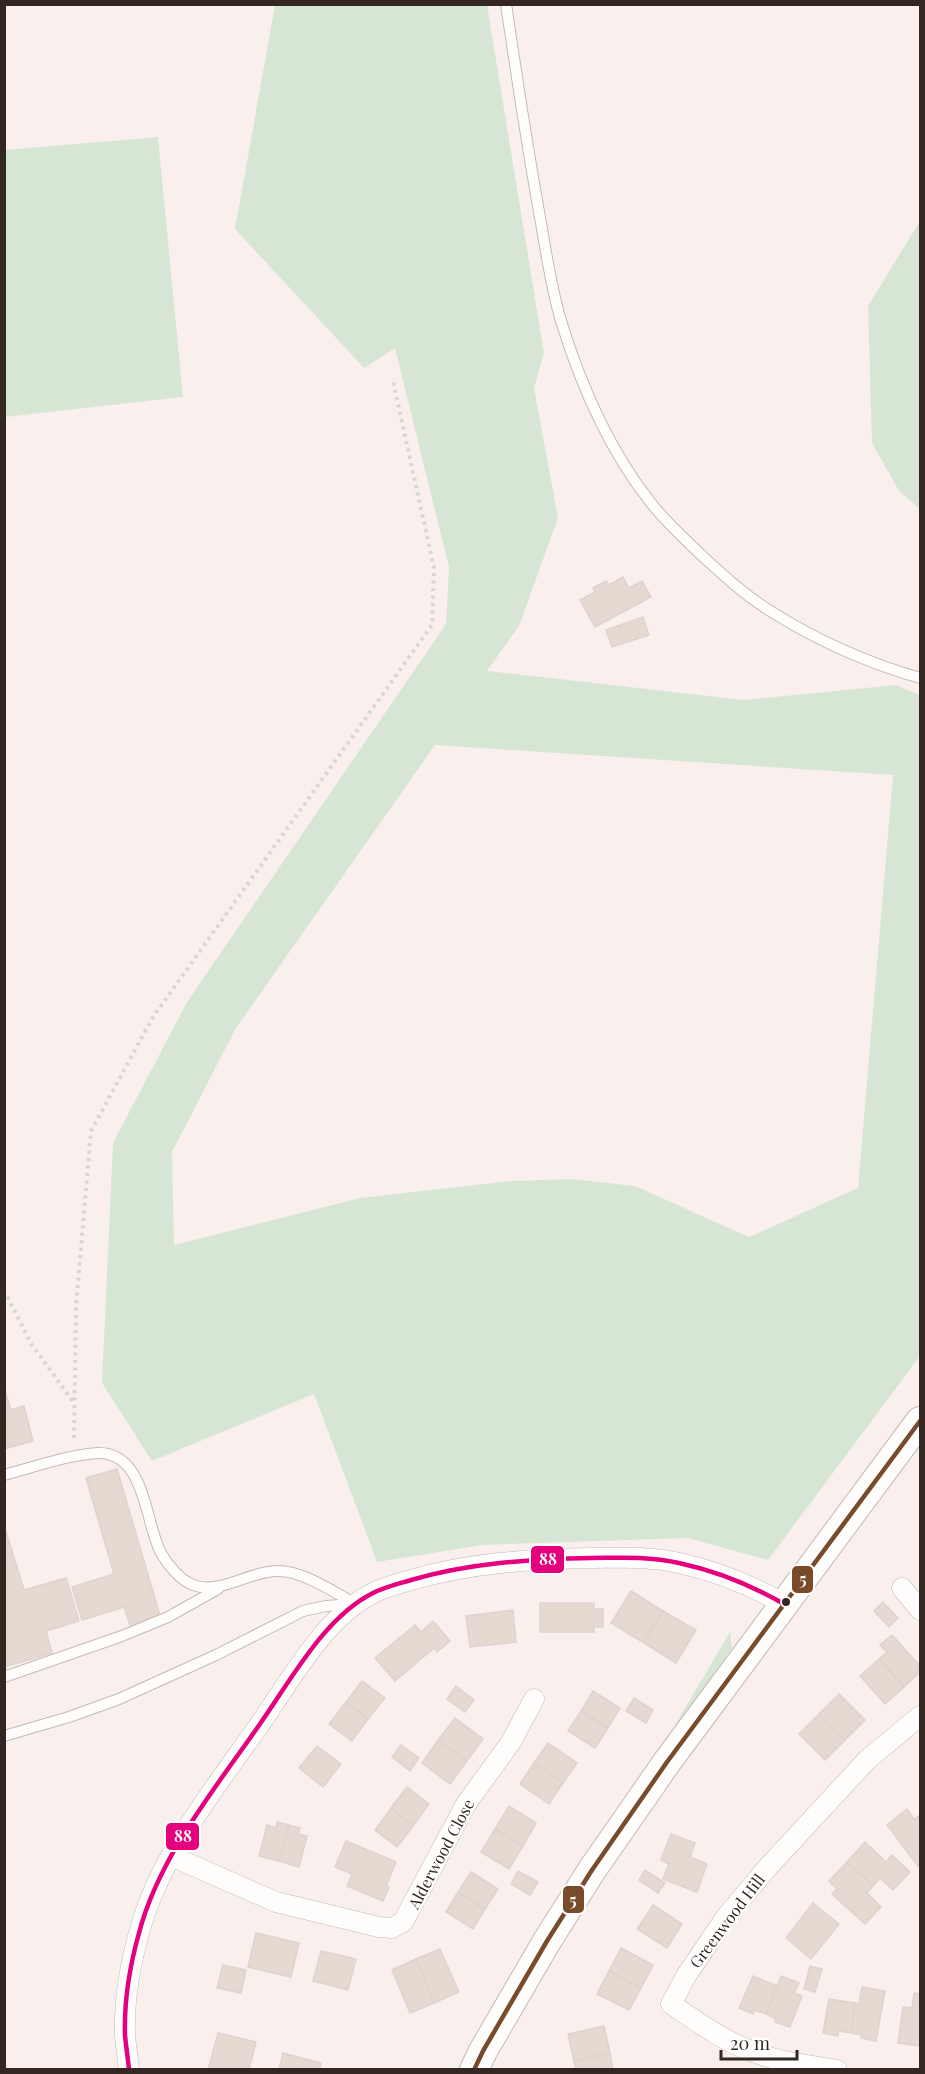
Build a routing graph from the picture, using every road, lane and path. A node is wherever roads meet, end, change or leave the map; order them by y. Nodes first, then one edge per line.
1 (506, 4) edge
2 (393, 381) dead end
3 (921, 678) edge
4 (4, 1290) edge
5 (74, 1404) junction
6 (921, 1420) edge
7 (73, 1457) junction
8 (4, 1475) edge
9 (229, 1583) junction
10 (902, 1588) dead end
11 (356, 1604) junction
12 (784, 1604) junction
13 (921, 1610) edge
14 (4, 1677) edge
15 (534, 1699) dead end
16 (921, 1716) edge
17 (4, 1736) edge
18 (171, 1856) junction
19 (129, 2070) edge
20 (474, 2070) edge
21 (837, 2070) edge

1 - 3 lane
2 - 5 path
4 - 5 path
5 - 7 path
6 - 12 street
7 - 8 lane
7 - 9 lane
9 - 11 lane
9 - 14 lane
10 - 13 street
11 - 12 street
11 - 17 lane
11 - 18 street
12 - 20 street
15 - 18 street, Alderwood Close
16 - 21 street, Greenwood Hill
18 - 19 street

